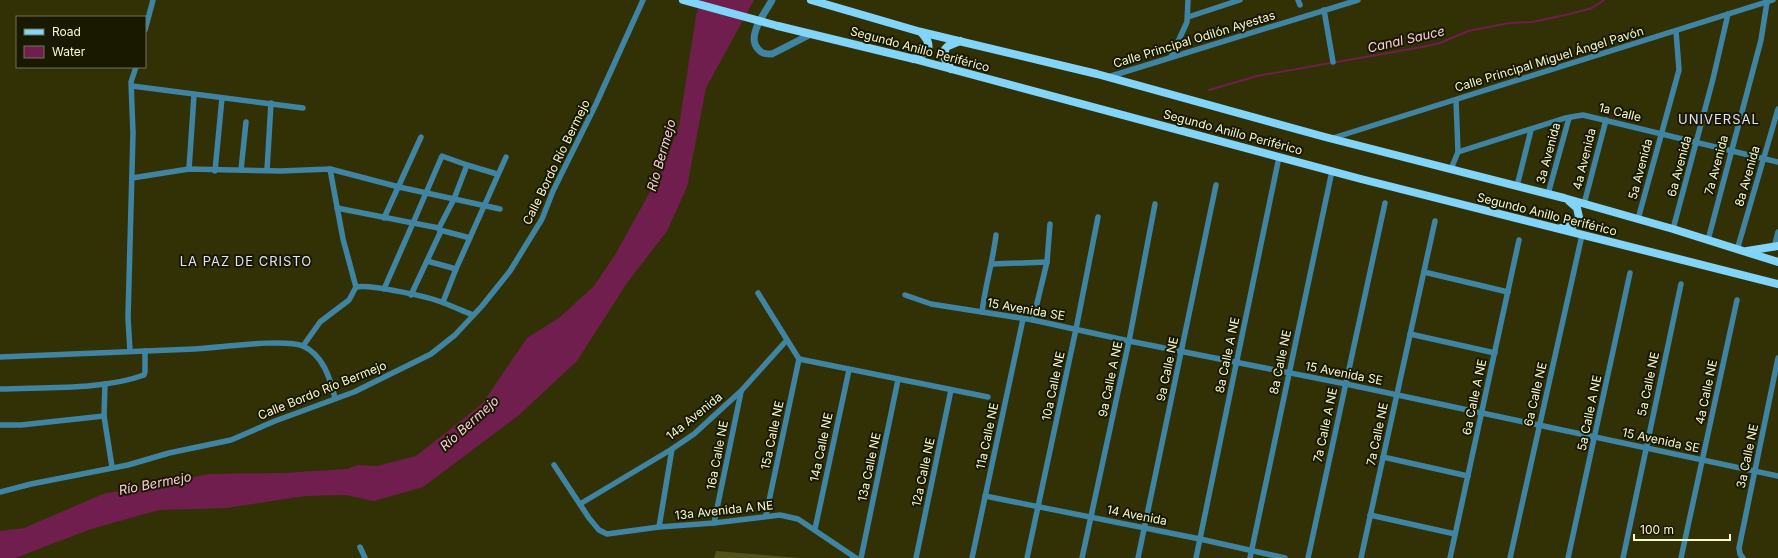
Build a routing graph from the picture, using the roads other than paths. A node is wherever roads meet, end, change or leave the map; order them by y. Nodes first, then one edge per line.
1 (153, 0) edge
2 (643, 0) edge
3 (683, 0) edge
4 (772, 0) edge
5 (810, 0) edge
6 (1188, 0) edge
7 (1240, 0) edge
8 (1358, 0) edge
9 (1773, 0) edge
10 (1767, 2) junction
11 (1324, 10) junction
12 (1728, 14) junction
13 (1188, 17) junction
14 (146, 26) edge
15 (1676, 30) junction
16 (921, 32) junction
17 (811, 34) junction
18 (960, 41) junction
19 (1171, 57) junction
20 (914, 59) junction
21 (1333, 62) dead end
22 (136, 68) edge
23 (951, 69) junction
24 (1106, 77) junction
25 (132, 86) junction
26 (194, 95) junction
27 (222, 98) junction
28 (1456, 100) junction
29 (271, 103) junction
30 (303, 108) dead end
31 (1778, 109) edge
32 (1569, 118) junction
33 (1606, 120) junction
34 (246, 122) dead end
35 (1531, 130) junction
36 (1661, 133) junction
37 (421, 137) dead end
38 (1332, 138) junction
39 (1697, 142) junction
40 (1731, 151) junction
41 (1458, 152) junction
42 (1279, 156) junction
43 (506, 157) dead end
44 (1764, 159) junction
45 (1778, 162) edge
46 (467, 165) junction
47 (189, 169) junction
48 (330, 169) junction
49 (1451, 169) junction
50 (215, 170) junction
51 (241, 170) junction
52 (267, 170) junction
53 (1332, 172) junction
54 (497, 174) junction
55 (132, 178) junction
56 (1216, 185) dead end
57 (1516, 186) junction
58 (400, 187) junction
59 (426, 193) junction
60 (1548, 194) junction
61 (1564, 198) junction
62 (454, 199) junction
63 (1385, 203) dead end
64 (1155, 204) dead end
65 (1584, 204) junction
66 (485, 206) junction
67 (338, 208) junction
68 (500, 209) dead end
69 (1098, 217) dead end
70 (384, 218) junction
71 (1638, 219) junction
72 (1435, 221) dead end
73 (413, 223) junction
74 (1050, 224) dead end
75 (1554, 228) junction
76 (440, 229) junction
77 (1672, 229) junction
78 (1778, 232) edge
79 (996, 235) dead end
80 (1582, 235) junction
81 (470, 238) junction
82 (1520, 240) dead end
83 (1708, 240) junction
84 (1776, 247) edge
85 (1740, 250) junction
86 (427, 261) junction
87 (1047, 262) junction
88 (1778, 262) edge
89 (992, 264) junction
90 (456, 269) junction
91 (1424, 272) junction
92 (1630, 273) dead end
93 (1681, 284) dead end
94 (1778, 284) edge
95 (356, 287) junction
96 (384, 289) junction
97 (1508, 292) junction
98 (758, 293) dead end
99 (411, 295) junction
100 (905, 295) dead end
101 (1737, 300) dead end
102 (443, 302) junction
103 (982, 312) junction
104 (473, 315) junction
105 (1023, 319) junction
106 (1033, 320) junction
107 (1076, 329) junction
108 (1410, 334) junction
109 (787, 340) junction
110 (1129, 341) junction
111 (303, 346) junction
112 (130, 351) junction
113 (145, 351) junction
114 (1182, 351) junction
115 (1495, 353) junction
116 (0, 357) edge
117 (1778, 358) edge
118 (799, 359) junction
119 (1236, 362) junction
120 (849, 370) junction
121 (1289, 373) junction
122 (898, 380) junction
123 (105, 384) junction
124 (1346, 384) junction
125 (0, 389) edge
126 (951, 390) junction
127 (741, 391) junction
128 (1397, 395) junction
129 (988, 397) dead end
130 (336, 398) junction
131 (1482, 413) junction
132 (104, 416) junction
133 (0, 425) edge
134 (1540, 425) junction
135 (1595, 437) junction
136 (1646, 448) junction
137 (672, 449) junction
138 (1383, 457) junction
139 (1703, 460) junction
140 (112, 466) junction
141 (554, 466) dead end
142 (1755, 471) junction
143 (1468, 476) junction
144 (1778, 476) edge
145 (0, 492) edge
146 (985, 496) junction
147 (580, 504) junction
148 (1038, 506) junction
149 (766, 515) junction
150 (1370, 515) junction
151 (1090, 517) junction
152 (714, 523) junction
153 (659, 527) junction
154 (1145, 528) junction
155 (815, 529) junction
156 (1456, 534) junction
157 (1200, 539) junction
158 (360, 547) dead end
159 (1252, 551) junction
160 (365, 558) edge
161 (856, 558) edge
162 (861, 558) edge
163 (916, 558) edge
164 (972, 558) edge
165 (1027, 558) edge
166 (1082, 558) edge
167 (1138, 558) edge
168 (1196, 558) edge
169 (1250, 558) edge
170 (1285, 558) edge
171 (1308, 558) edge
172 (1361, 558) edge
173 (1450, 558) edge
174 (1510, 558) edge
175 (1568, 558) edge
176 (1623, 558) edge
177 (1681, 558) edge
178 (1743, 558) edge

1 - 14 street
2 - 104 street, Calle Bordo Río Bermejo
3 - 17 main road, Segundo Anillo Periférico, bridge
4 - 17 street
5 - 16 main road, Segundo Anillo Periférico
6 - 13 street
7 - 13 street
8 - 11 street, Calle Principal Odilón Ayestas
9 - 10 street, Calle Principal Miguel Ángel Pavón
10 - 12 street, Calle Principal Miguel Ángel Pavón
10 - 40 street, 7a Avenida
11 - 19 street, Calle Principal Odilón Ayestas
11 - 21 street
12 - 15 street, Calle Principal Miguel Ángel Pavón
12 - 39 street, 6a Avenida
13 - 19 street
15 - 28 street, Calle Principal Miguel Ángel Pavón
15 - 36 street, 5a Avenida
16 - 18 main road, Segundo Anillo Periférico
16 - 20 main road
17 - 20 main road, Segundo Anillo Periférico
18 - 23 main road
18 - 24 main road, Segundo Anillo Periférico
19 - 24 street, Calle Principal Odilón Ayestas
20 - 23 main road, Segundo Anillo Periférico
22 - 25 street
23 - 42 main road, Segundo Anillo Periférico
24 - 38 main road, Segundo Anillo Periférico
25 - 26 street
25 - 55 street
26 - 27 street
26 - 47 street
27 - 29 street
27 - 50 street
28 - 38 street, Calle Principal Miguel Ángel Pavón
28 - 41 street
29 - 30 street
29 - 52 street
31 - 44 street, 8a Avenida
32 - 33 street, 1a Calle
32 - 35 street, 1a Calle
32 - 60 street, 3a Avenida
33 - 36 street, 1a Calle
33 - 65 street, 4a Avenida
34 - 51 street
35 - 41 street, 1a Calle
35 - 57 street
36 - 39 street, 1a Calle
36 - 71 street, 5a Avenida
37 - 58 street
38 - 49 main road, Segundo Anillo Periférico
39 - 40 street, 1a Calle
39 - 77 street, 6a Avenida
40 - 44 street, 1a Calle
40 - 83 street, 7a Avenida
41 - 49 street
42 - 53 main road, Segundo Anillo Periférico
42 - 119 street, 8a Calle A NE
43 - 54 street
44 - 45 street, 1a Calle
44 - 85 street, 8a Avenida
46 - 54 street
46 - 59 street
46 - 62 street
47 - 50 street
47 - 55 street
48 - 52 street
48 - 58 street
48 - 67 street
49 - 57 main road, Segundo Anillo Periférico
50 - 51 street
51 - 52 street
53 - 75 main road, Segundo Anillo Periférico
53 - 121 street, 8a Calle NE
54 - 66 street
55 - 112 street
56 - 114 street, 9a Calle NE
57 - 60 main road, Segundo Anillo Periférico
58 - 59 street
58 - 70 street
59 - 62 street
59 - 73 street
60 - 61 main road, Segundo Anillo Periférico
61 - 65 main road, Segundo Anillo Periférico
61 - 75 main road
62 - 66 street
62 - 76 street
63 - 124 street, 7a Calle A NE
64 - 110 street, 9a Calle A NE
65 - 71 main road, Segundo Anillo Periférico
66 - 68 street
66 - 81 street
67 - 70 street
67 - 95 street
69 - 107 street, 10a Calle NE
70 - 73 street
71 - 77 main road, Segundo Anillo Periférico
72 - 91 street, 7a Calle NE
73 - 76 street
73 - 96 street
74 - 87 street
75 - 80 main road, Segundo Anillo Periférico
76 - 81 street
76 - 86 street
77 - 83 main road, Segundo Anillo Periférico
78 - 84 street
79 - 89 street
80 - 94 main road, Segundo Anillo Periférico
80 - 134 street, 6a Calle NE
81 - 90 street
82 - 97 street, 6a Calle A NE
83 - 85 main road, Segundo Anillo Periférico
84 - 85 main road
85 - 88 main road, Segundo Anillo Periférico
86 - 90 street
86 - 99 street
87 - 89 street
87 - 106 street
89 - 103 street
90 - 102 street
91 - 97 street
91 - 108 street, 7a Calle NE
92 - 135 street, 5a Calle A NE
93 - 136 street, 5a Calle NE
95 - 96 street
95 - 111 street
96 - 99 street
97 - 115 street, 6a Calle A NE
98 - 109 street
99 - 102 street
100 - 103 street, 15 Avenida SE
101 - 139 street, 4a Calle NE
102 - 104 street
103 - 105 street, 15 Avenida SE
104 - 130 street, Calle Bordo Río Bermejo
105 - 106 street, 15 Avenida SE
105 - 146 street, 11a Calle NE
106 - 107 street, 15 Avenida SE
107 - 110 street, 15 Avenida SE
107 - 148 street, 10a Calle NE
108 - 115 street
108 - 128 street, 7a Calle NE
109 - 118 street
109 - 127 street, 14a Avenida
110 - 114 street, 15 Avenida SE
110 - 151 street, 9a Calle A NE
111 - 113 street
111 - 130 street
112 - 113 street
112 - 116 street
113 - 123 street
114 - 119 street, 15 Avenida SE
114 - 154 street, 9a Calle NE
115 - 131 street, 6a Calle A NE
117 - 142 street, 3a Calle NE
118 - 120 street
118 - 149 street, 15a Calle NE
119 - 121 street, 15 Avenida SE
119 - 157 street, 8a Calle A NE
120 - 122 street
120 - 155 street, 14a Calle NE
121 - 124 street, 15 Avenida SE
121 - 159 street, 8a Calle NE
122 - 126 street
122 - 162 street, 13a Calle NE
123 - 125 street
123 - 132 street
124 - 128 street, 15 Avenida SE
124 - 171 street, 7a Calle A NE
126 - 129 street
126 - 163 street, 12a Calle NE
127 - 137 street, 14a Avenida
127 - 152 street, 16a Calle NE
128 - 131 street, 15 Avenida SE
128 - 138 street, 7a Calle NE
130 - 140 street, Calle Bordo Río Bermejo
131 - 134 street, 15 Avenida SE
131 - 143 street, 6a Calle A NE
132 - 133 street
132 - 140 street
134 - 135 street, 15 Avenida SE
134 - 174 street, 6a Calle NE
135 - 136 street, 15 Avenida SE
135 - 175 street, 5a Calle A NE
136 - 139 street, 15 Avenida SE
136 - 176 street, 5a Calle NE
137 - 147 street, 14a Avenida
137 - 153 street
138 - 143 street
138 - 150 street, 7a Calle NE
139 - 142 street, 15 Avenida SE
139 - 177 street, 4a Calle NE
140 - 145 street, Calle Bordo Río Bermejo
141 - 147 street
142 - 144 street, 15 Avenida SE
142 - 178 street, 3a Calle NE
143 - 156 street, 6a Calle A NE
146 - 148 street, 14 Avenida
146 - 164 street, 11a Calle NE
147 - 153 street, 13a Avenida A NE
148 - 151 street, 14 Avenida
148 - 165 street, 10a Calle NE
149 - 152 street, 13a Avenida A NE
149 - 155 street, 13a Avenida A NE
150 - 156 street
150 - 172 street, 7a Calle NE
151 - 154 street, 14 Avenida
151 - 166 street, 9a Calle A NE
152 - 153 street, 13a Avenida A NE
154 - 157 street, 14 Avenida
154 - 167 street, 9a Calle NE
155 - 161 street, 13a Avenida A NE
156 - 173 street, 6a Calle A NE
157 - 159 street, 14 Avenida
157 - 168 street, 8a Calle A NE
158 - 160 street
159 - 169 street, 8a Calle NE
159 - 170 street, 14 Avenida

